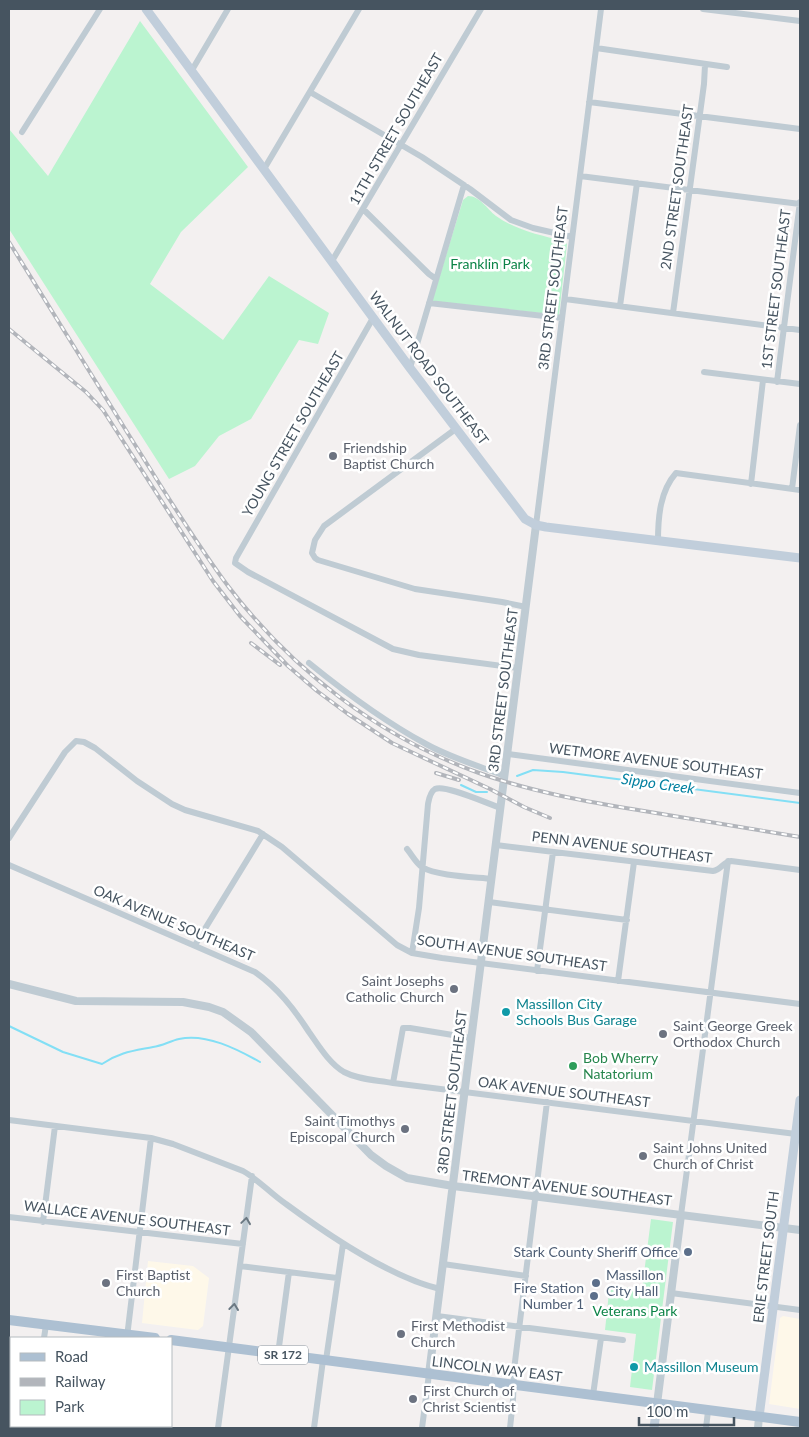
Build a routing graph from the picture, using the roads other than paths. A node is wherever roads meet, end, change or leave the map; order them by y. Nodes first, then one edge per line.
1 (100, 9) edge
2 (146, 9) edge
3 (228, 9) edge
4 (359, 9) edge
5 (481, 9) edge
6 (601, 9) edge
7 (703, 9) edge
8 (800, 21) edge
9 (596, 48) junction
10 (705, 65) junction
11 (727, 68) dead end
12 (192, 70) junction
13 (310, 92) junction
14 (589, 102) junction
15 (699, 116) junction
16 (800, 129) edge
17 (22, 132) dead end
18 (401, 145) junction
19 (264, 169) junction
20 (580, 176) junction
21 (636, 183) junction
22 (464, 185) junction
23 (689, 190) junction
24 (800, 200) edge
25 (800, 204) edge
26 (363, 209) junction
27 (572, 237) junction
28 (797, 259) edge
29 (332, 261) junction
30 (436, 280) junction
31 (565, 299) junction
32 (429, 303) junction
33 (620, 306) junction
34 (674, 313) junction
35 (373, 318) junction
36 (562, 318) junction
37 (784, 328) junction
38 (800, 330) edge
39 (410, 368) junction
40 (704, 372) dead end
41 (763, 380) junction
42 (777, 382) junction
43 (800, 384) edge
44 (800, 425) edge
45 (457, 428) junction
46 (751, 484) junction
47 (792, 489) junction
48 (800, 490) edge
49 (536, 525) junction
50 (658, 541) junction
51 (800, 558) edge
52 (526, 607) junction
53 (309, 663) dead end
54 (518, 668) junction
55 (508, 754) junction
56 (505, 776) junction
57 (800, 793) edge
58 (501, 808) junction
59 (263, 834) junction
60 (9, 838) edge
61 (496, 845) junction
62 (408, 849) dead end
63 (553, 852) junction
64 (728, 861) junction
65 (634, 862) junction
66 (9, 865) edge
67 (423, 868) junction
68 (800, 870) edge
69 (492, 879) junction
70 (489, 902) junction
71 (545, 910) junction
72 (627, 920) junction
73 (195, 945) junction
74 (412, 953) junction
75 (481, 963) junction
76 (538, 970) junction
77 (618, 981) junction
78 (9, 984) edge
79 (710, 993) junction
80 (800, 1004) edge
81 (471, 1038) junction
82 (393, 1083) junction
83 (465, 1092) junction
84 (800, 1100) edge
85 (547, 1102) junction
86 (9, 1120) edge
87 (694, 1122) junction
88 (55, 1126) junction
89 (796, 1134) junction
90 (151, 1138) junction
91 (252, 1176) junction
92 (453, 1186) junction
93 (535, 1197) junction
94 (681, 1215) junction
95 (9, 1217) edge
96 (43, 1222) junction
97 (783, 1228) junction
98 (800, 1230) edge
99 (140, 1233) junction
100 (243, 1244) junction
101 (343, 1244) junction
102 (443, 1264) junction
103 (240, 1266) junction
104 (289, 1272) junction
105 (526, 1276) junction
106 (337, 1278) junction
107 (440, 1289) junction
108 (671, 1293) junction
109 (773, 1306) junction
110 (800, 1310) edge
111 (437, 1316) junction
112 (9, 1320) edge
113 (46, 1325) junction
114 (519, 1327) junction
115 (127, 1336) edge
116 (44, 1337) edge
117 (141, 1337) edge
118 (601, 1338) junction
119 (172, 1340) edge
120 (622, 1340) dead end
121 (229, 1348) junction
122 (278, 1354) junction
123 (325, 1360) junction
124 (430, 1374) junction
125 (513, 1385) junction
126 (593, 1395) junction
127 (657, 1404) junction
128 (708, 1410) junction
129 (759, 1417) junction
130 (800, 1422) edge
131 (218, 1428) edge
132 (314, 1428) edge
133 (422, 1428) edge
134 (510, 1428) edge
135 (654, 1428) edge
136 (706, 1428) edge
137 (758, 1428) edge

1 - 17 street
2 - 12 main road, WALNUT ROAD SOUTHEAST
3 - 12 street
4 - 13 street
5 - 18 street, 11TH STREET SOUTHEAST
6 - 9 street, 3RD STREET SOUTHEAST
7 - 8 street
9 - 10 street
9 - 14 street, 3RD STREET SOUTHEAST
10 - 11 street
10 - 15 street, 2ND STREET SOUTHEAST
12 - 19 main road, WALNUT ROAD SOUTHEAST
13 - 18 street
13 - 19 street
14 - 15 street
14 - 20 street, 3RD STREET SOUTHEAST
15 - 16 street
15 - 23 street, 2ND STREET SOUTHEAST
18 - 22 street
18 - 26 street, 11TH STREET SOUTHEAST
19 - 29 main road, WALNUT ROAD SOUTHEAST
20 - 21 street
20 - 27 street, 3RD STREET SOUTHEAST
21 - 23 street
21 - 33 street
22 - 27 street
22 - 30 street
23 - 25 street
23 - 34 street, 2ND STREET SOUTHEAST
24 - 25 street, 1ST STREET SOUTHEAST
25 - 28 street, 1ST STREET SOUTHEAST
26 - 29 street, 11TH STREET SOUTHEAST
26 - 30 street
27 - 31 street, 3RD STREET SOUTHEAST
28 - 37 street, 1ST STREET SOUTHEAST
29 - 35 main road, WALNUT ROAD SOUTHEAST
30 - 32 street
31 - 33 street
31 - 36 street, 3RD STREET SOUTHEAST
32 - 36 street
32 - 39 street
33 - 34 street
34 - 37 street
35 - 39 main road, WALNUT ROAD SOUTHEAST
35 - 54 street, YOUNG STREET SOUTHEAST
36 - 49 street, 3RD STREET SOUTHEAST
37 - 38 street
37 - 42 street, 1ST STREET SOUTHEAST
39 - 45 main road, WALNUT ROAD SOUTHEAST
40 - 41 street
41 - 42 street
41 - 46 street
42 - 43 street
44 - 47 street
45 - 49 main road, WALNUT ROAD SOUTHEAST
45 - 52 street
46 - 47 street
46 - 50 street
47 - 48 street
49 - 50 main road
49 - 52 street, 3RD STREET SOUTHEAST
50 - 51 main road
52 - 54 street, 3RD STREET SOUTHEAST
53 - 56 street
54 - 55 street, 3RD STREET SOUTHEAST
55 - 56 street, 3RD STREET SOUTHEAST
55 - 57 street, WETMORE AVENUE SOUTHEAST
56 - 58 street, 3RD STREET SOUTHEAST
58 - 61 street, 3RD STREET SOUTHEAST
58 - 67 street
59 - 60 street, SOUTH AVENUE SOUTHEAST
59 - 73 street
59 - 74 street, SOUTH AVENUE SOUTHEAST
61 - 63 street, PENN AVENUE SOUTHEAST
61 - 69 street, 3RD STREET SOUTHEAST
62 - 67 street
63 - 65 street, PENN AVENUE SOUTHEAST
63 - 71 street
64 - 65 street, PENN AVENUE SOUTHEAST
64 - 68 street, PENN AVENUE SOUTHEAST
64 - 79 street
65 - 72 street
66 - 73 street, OAK AVENUE SOUTHEAST
67 - 69 street
67 - 74 street
69 - 70 street, 3RD STREET SOUTHEAST
70 - 71 street
70 - 75 street, 3RD STREET SOUTHEAST
71 - 72 street
71 - 76 street
72 - 77 street
73 - 82 street, OAK AVENUE SOUTHEAST
74 - 75 street, SOUTH AVENUE SOUTHEAST
75 - 76 street, SOUTH AVENUE SOUTHEAST
75 - 81 street, 3RD STREET SOUTHEAST
76 - 77 street, SOUTH AVENUE SOUTHEAST
77 - 79 street, SOUTH AVENUE SOUTHEAST
78 - 92 street, TREMONT AVENUE SOUTHEAST
79 - 80 street, SOUTH AVENUE SOUTHEAST
79 - 87 street
81 - 82 street
81 - 83 street, 3RD STREET SOUTHEAST
82 - 83 street, OAK AVENUE SOUTHEAST
83 - 85 street, OAK AVENUE SOUTHEAST
83 - 92 street, 3RD STREET SOUTHEAST
84 - 89 main road, ERIE STREET SOUTH
85 - 87 street, OAK AVENUE SOUTHEAST
85 - 93 street
86 - 88 street
87 - 89 street, OAK AVENUE SOUTHEAST
87 - 94 street
88 - 90 street
88 - 96 street
89 - 97 main road, ERIE STREET SOUTH
90 - 91 street
90 - 99 street
100 -> 91 street
91 - 101 street
92 - 93 street, TREMONT AVENUE SOUTHEAST
92 - 102 street, 3RD STREET SOUTHEAST
93 - 94 street, TREMONT AVENUE SOUTHEAST
93 - 105 street
94 - 97 street, TREMONT AVENUE SOUTHEAST
94 - 108 street
95 - 96 street, WALLACE AVENUE SOUTHEAST
96 - 99 street, WALLACE AVENUE SOUTHEAST
97 - 98 street, TREMONT AVENUE SOUTHEAST
97 - 109 main road, ERIE STREET SOUTH
99 - 100 street, WALLACE AVENUE SOUTHEAST
99 - 115 street
100 - 103 street
101 - 106 street
101 - 107 street
102 - 105 street
102 - 107 street, 3RD STREET SOUTHEAST
103 - 104 street
121 -> 103 street
104 - 106 street
104 - 122 street
105 - 114 street
106 - 123 street
107 - 111 street, 3RD STREET SOUTHEAST
108 - 109 street
108 - 127 street
109 - 110 street
109 - 129 main road, ERIE STREET SOUTH
111 - 114 street
111 - 124 street, 3RD STREET SOUTHEAST
112 - 113 main road
113 - 115 main road
113 - 116 street
114 - 118 street
114 - 125 street
115 - 117 main road
118 - 120 street
118 - 126 street
119 - 121 main road, LINCOLN WAY EAST / SR 172
121 - 122 main road, LINCOLN WAY EAST / SR 172
121 - 131 street
122 - 123 main road, LINCOLN WAY EAST / SR 172
123 - 124 main road, LINCOLN WAY EAST / SR 172
123 - 132 street
124 - 125 main road, LINCOLN WAY EAST / SR 172
124 - 133 street
125 - 126 main road, LINCOLN WAY EAST / SR 172
125 - 134 street
126 - 127 main road, LINCOLN WAY EAST / SR 172
127 - 128 main road, LINCOLN WAY EAST / SR 172
127 - 135 main road
128 - 129 main road, LINCOLN WAY EAST / SR 172
128 - 136 street
129 - 130 main road, SR 172
129 - 137 street

